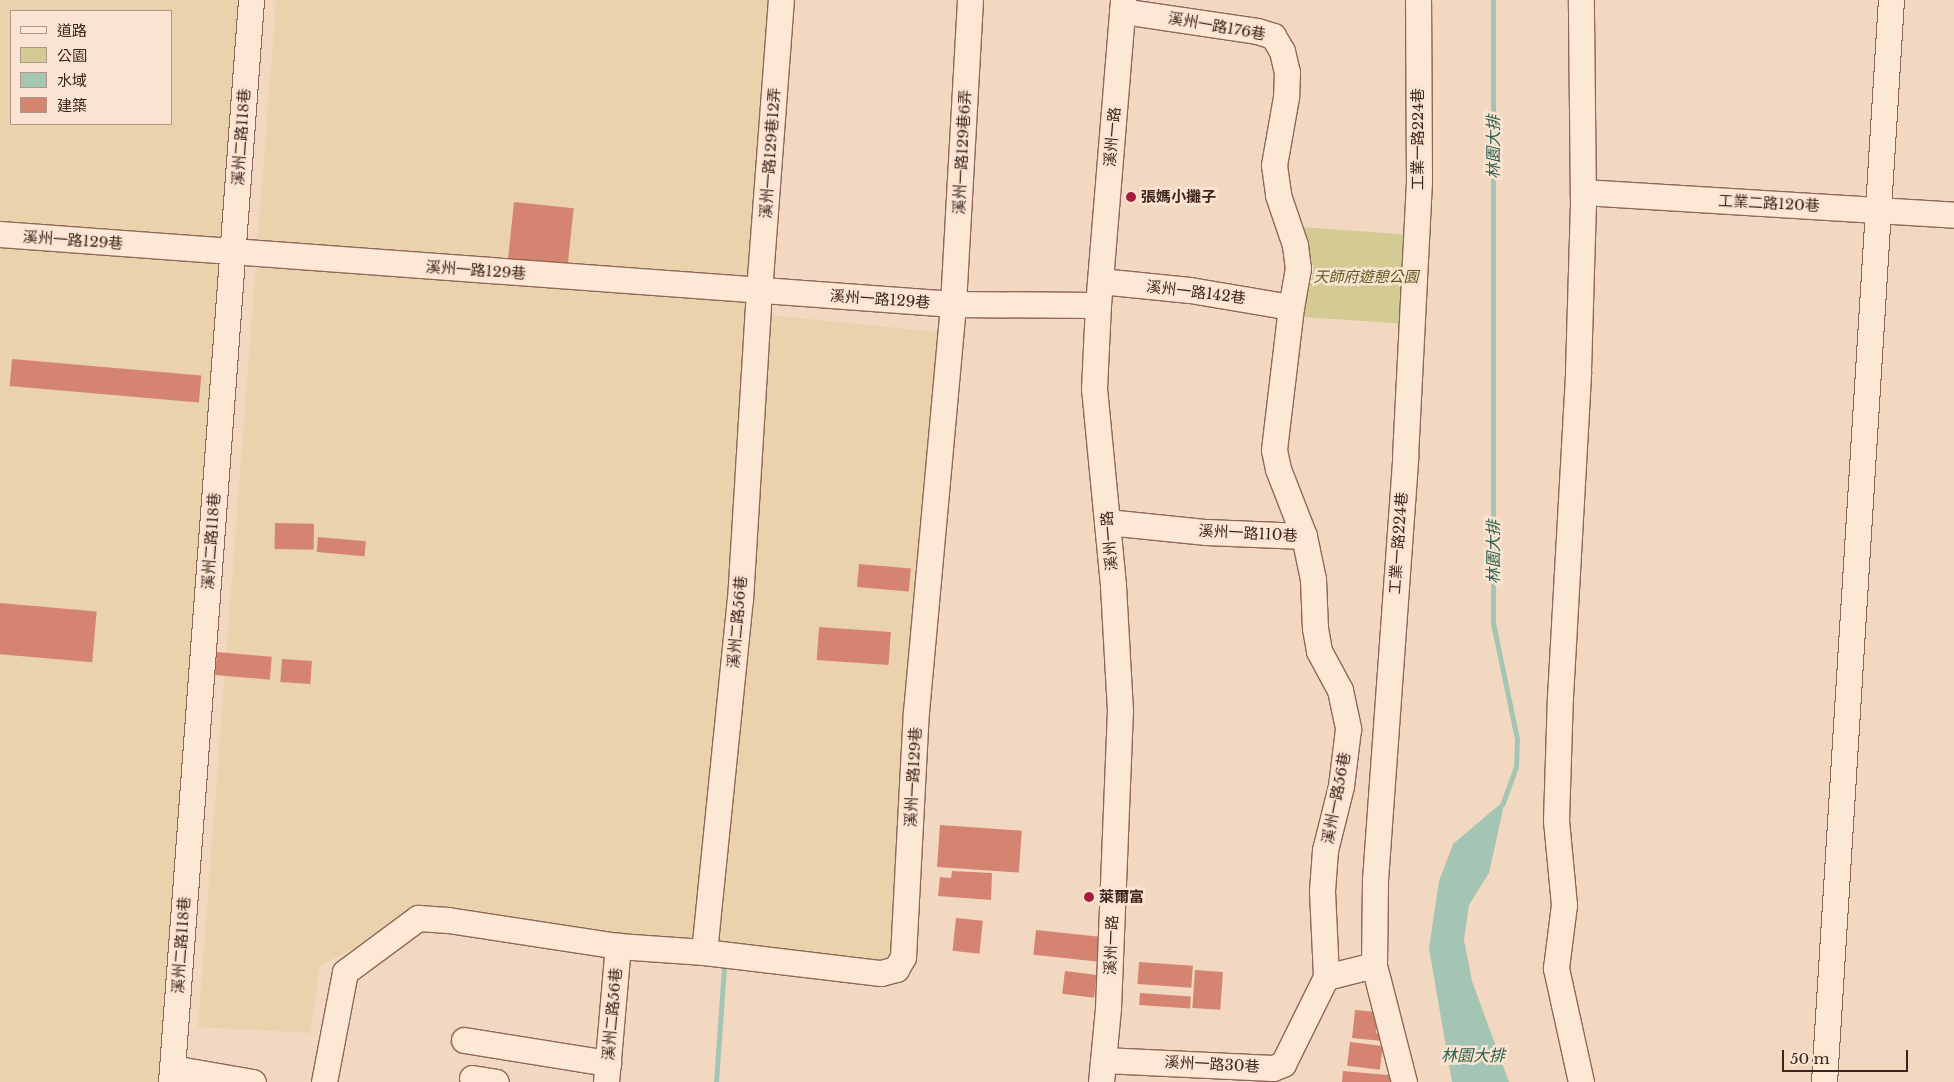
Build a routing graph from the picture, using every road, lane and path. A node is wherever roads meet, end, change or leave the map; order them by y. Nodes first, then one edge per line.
1 (251, 0) edge
2 (970, 0) edge
3 (1418, 0) edge
4 (1581, 0) edge
5 (1892, 0) edge
6 (1122, 6) edge
7 (781, 7) edge
8 (1583, 192) junction
9 (1880, 209) junction
10 (1954, 215) edge
11 (0, 234) edge
12 (233, 251) junction
13 (759, 291) junction
14 (1099, 293) junction
15 (953, 304) junction
16 (1291, 307) junction
17 (1107, 522) junction
18 (1304, 536) junction
19 (1324, 917) joint
20 (618, 946) junction
21 (704, 952) junction
22 (1374, 965) junction
23 (1326, 977) junction
24 (464, 1040) dead end
25 (1102, 1071) edge
26 (607, 1073) edge
27 (172, 1075) edge
28 (472, 1078) dead end
29 (253, 1082) edge
30 (324, 1082) edge
31 (496, 1082) edge
32 (1404, 1082) edge
33 (1580, 1082) edge
34 (1824, 1082) edge

1 - 12 street, 溪州二路118巷
2 - 15 street, 溪州一路129巷6弄
3 - 22 street, 工業一路224巷
4 - 8 street
5 - 9 street
6 - 14 street, 溪州一路
6 - 16 street, 溪州一路176巷
7 - 13 street, 溪州一路129巷12弄
8 - 9 street, 工業二路120巷
8 - 33 street
9 - 10 street, 工業二路120巷
9 - 34 street
11 - 12 street, 溪州一路129巷
12 - 13 street, 溪州一路129巷
12 - 27 street, 溪州二路118巷
13 - 15 street, 溪州一路129巷
13 - 21 street, 溪州二路56巷
14 - 15 street, 溪州一路129巷
14 - 16 street, 溪州一路142巷
14 - 17 street, 溪州一路
15 - 21 street, 溪州一路129巷
16 - 18 street, 溪州一路110巷
17 - 18 street, 溪州一路110巷
17 - 25 street, 溪州一路
18 - 19 street, 溪州一路56巷
19 - 23 street, 溪州一路30巷
20 - 21 street, 溪州一路129巷
20 - 26 street, 溪州二路56巷
20 - 30 street, 溪州一路129巷
22 - 23 street
22 - 32 street, 工業一路224巷
23 - 25 street, 溪州一路30巷
24 - 26 street
27 - 29 street
28 - 31 street

